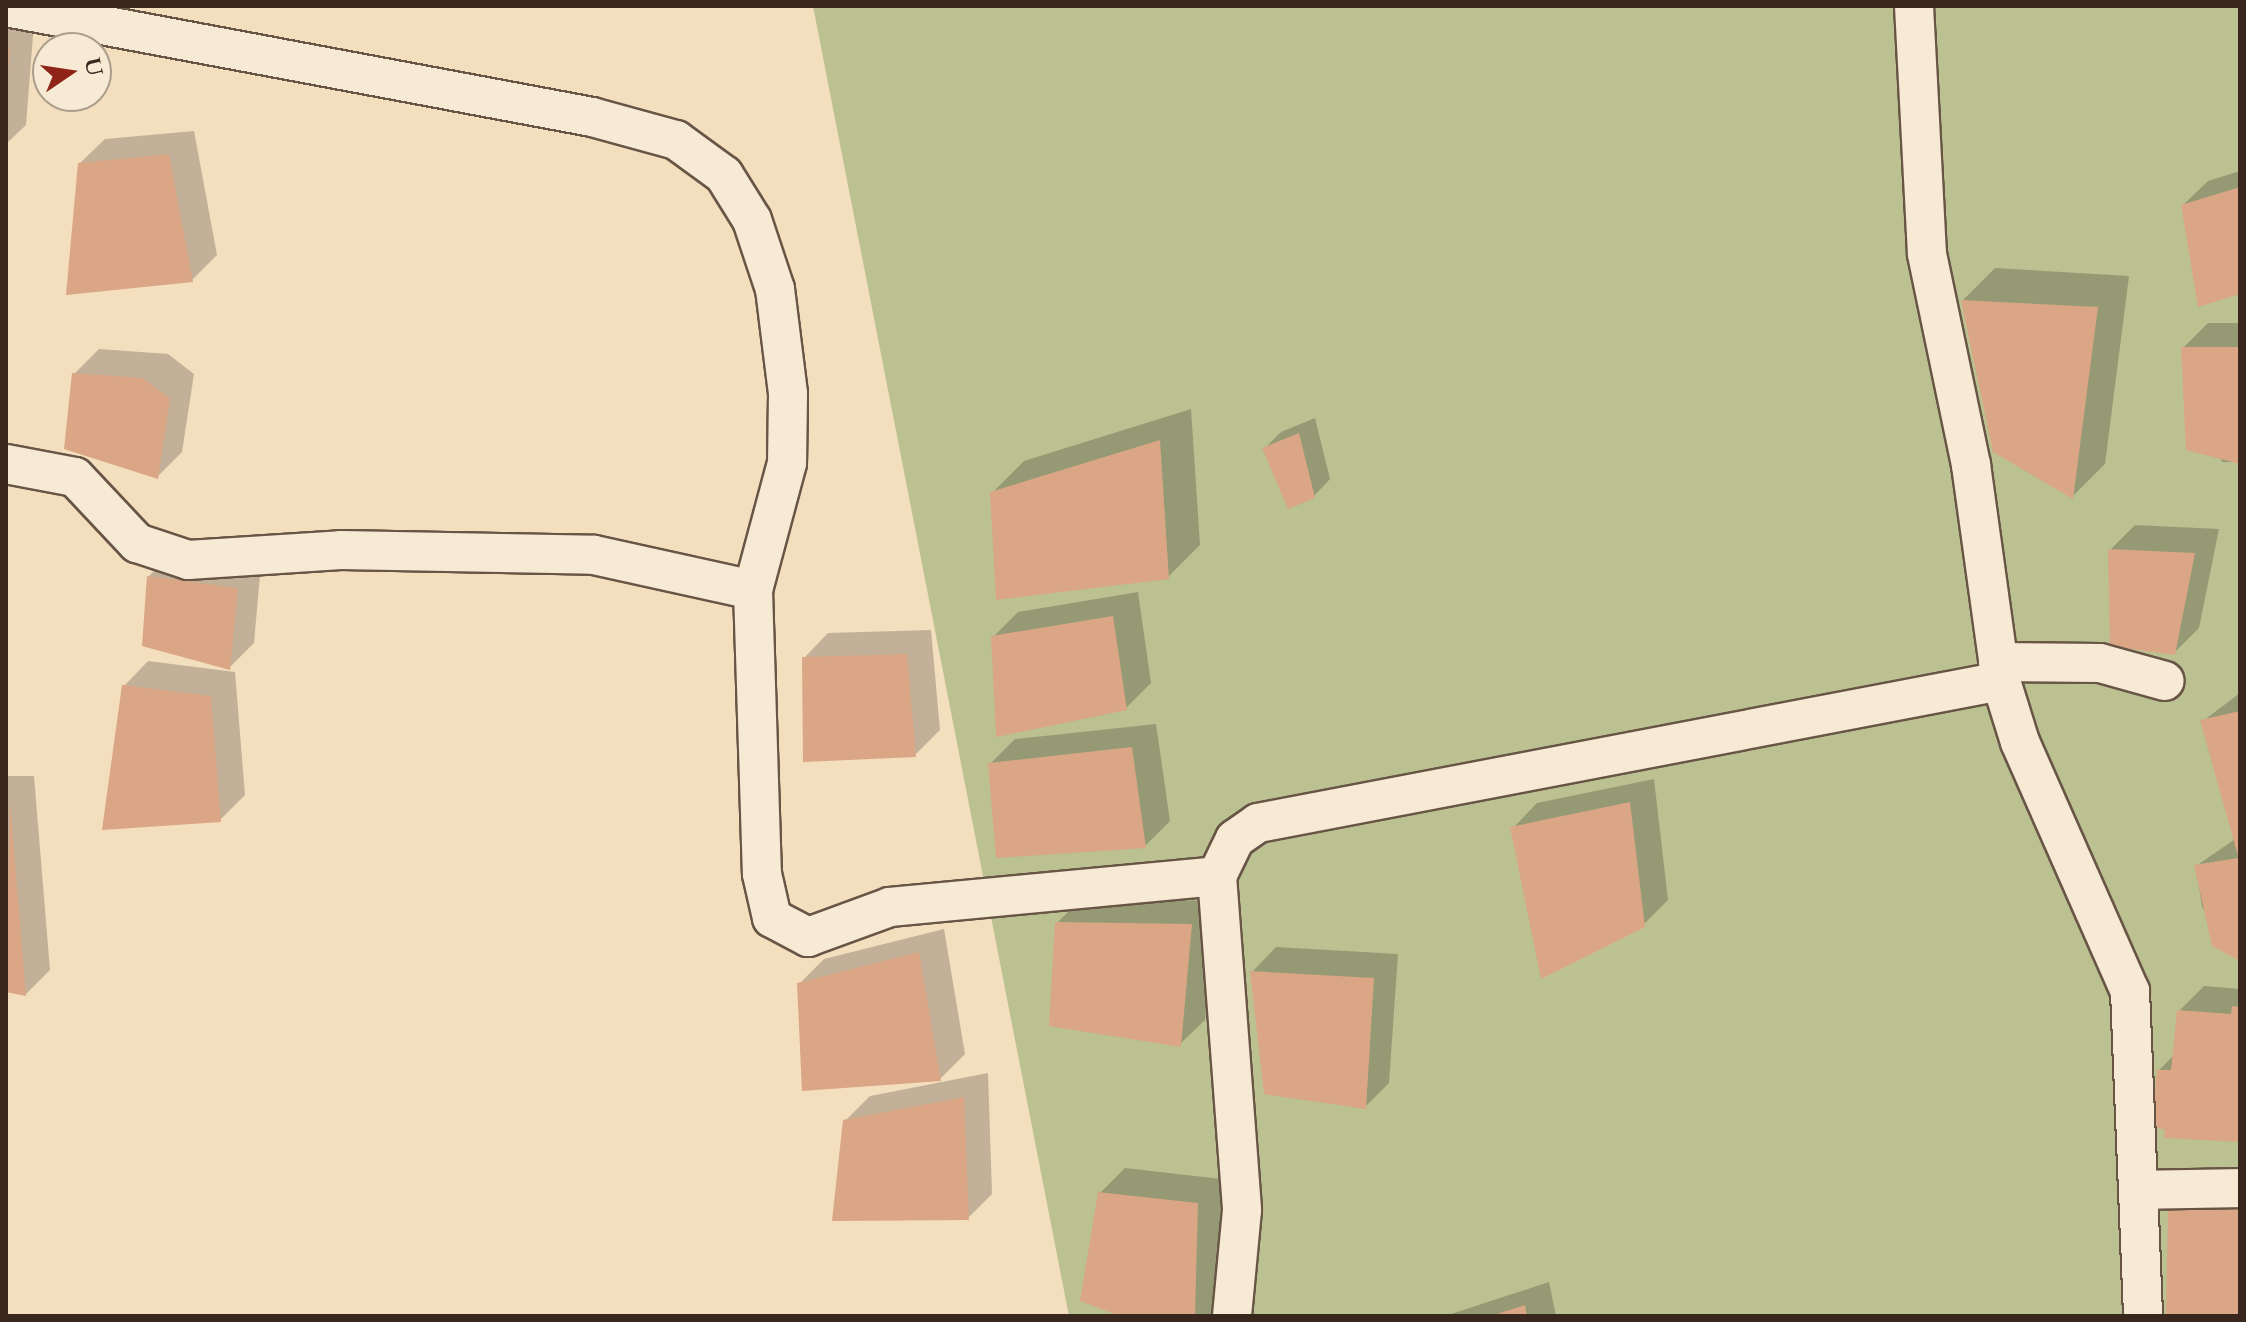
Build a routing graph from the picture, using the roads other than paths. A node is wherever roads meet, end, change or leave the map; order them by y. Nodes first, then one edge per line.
1 (1914, 6) edge
2 (6, 7) edge
3 (6, 464) edge
4 (753, 590) junction
5 (1999, 671) junction
6 (2165, 681) dead end
7 (1217, 876) junction
8 (2240, 1188) edge
9 (2138, 1190) junction
10 (1232, 1316) edge
11 (2143, 1316) edge

1 - 5 street
2 - 4 street
3 - 4 street
4 - 7 street
5 - 6 street
5 - 7 street
5 - 9 street
7 - 10 street
8 - 9 street
9 - 11 street

